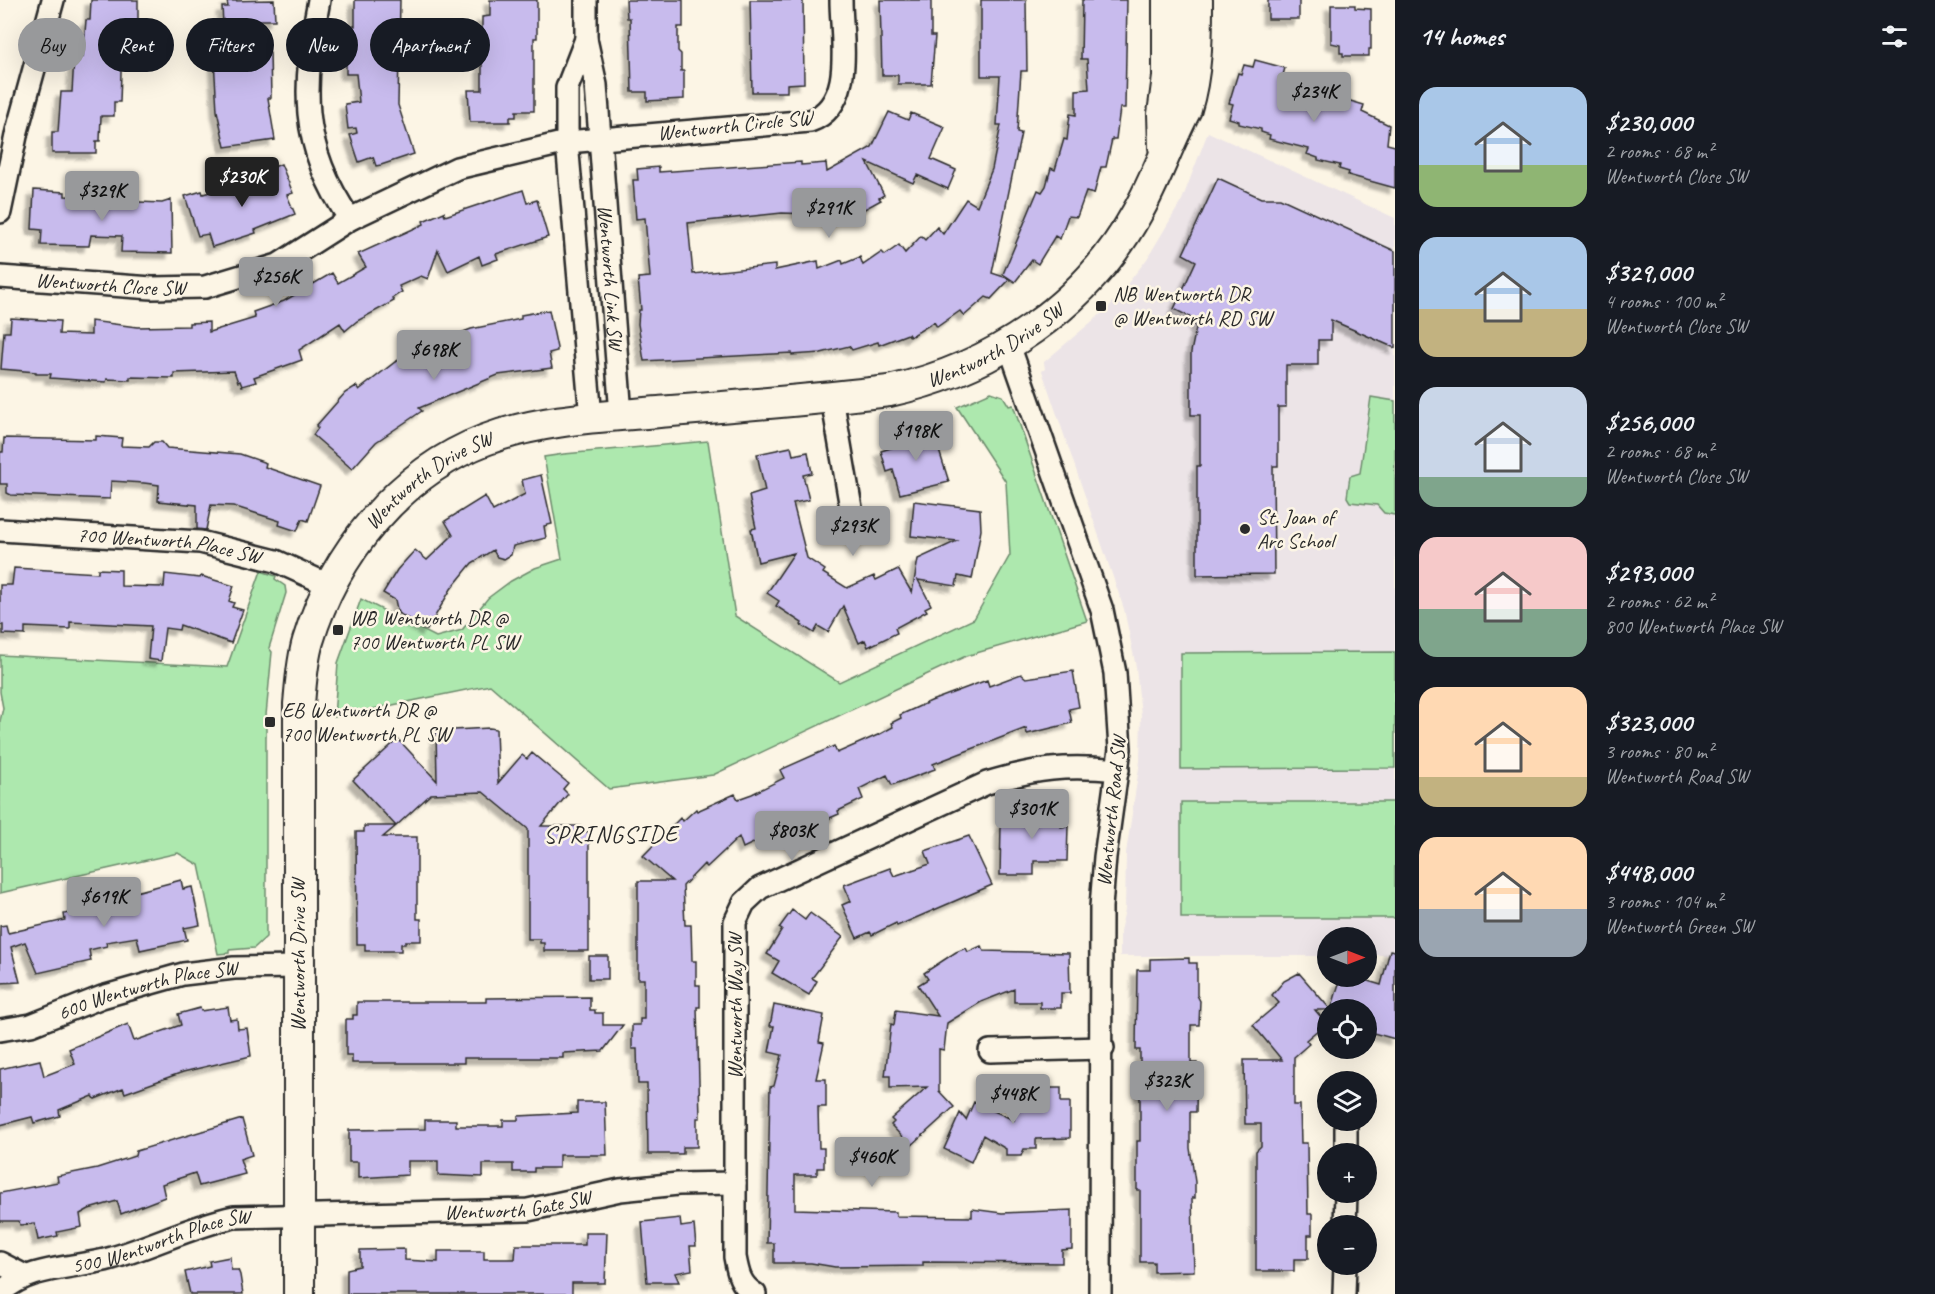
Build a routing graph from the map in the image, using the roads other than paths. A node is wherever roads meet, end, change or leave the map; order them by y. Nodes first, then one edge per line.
1 (53, 0) edge
2 (319, 0) edge
3 (586, 0) edge
4 (841, 0) edge
5 (1168, 0) edge
6 (1197, 0) edge
7 (586, 39) junction
8 (598, 138) junction
9 (567, 142) junction
10 (1164, 151) junction
11 (0, 212) edge
12 (350, 219) junction
13 (0, 277) edge
14 (1009, 345) junction
15 (832, 398) junction
16 (621, 416) junction
17 (591, 418) junction
18 (0, 530) edge
19 (855, 531) dead end
20 (331, 586) junction
21 (1118, 770) junction
22 (298, 967) junction
23 (0, 1030) edge
24 (1103, 1048) junction
25 (990, 1051) dead end
26 (735, 1183) junction
27 (299, 1214) junction
28 (0, 1263) edge
29 (1345, 1275) edge
30 (25, 1276) junction
31 (0, 1293) edge
32 (299, 1294) edge
33 (755, 1294) edge
34 (1100, 1294) edge
35 (1344, 1294) edge

1 - 11 street
2 - 12 street
3 - 7 street
4 - 8 street, Wentworth Circle SW
5 - 10 street, Wentworth Drive SW
6 - 10 street, Wentworth Drive SW
7 - 8 street
7 - 9 street
8 - 9 street, Wentworth Circle SW
8 - 16 street, Wentworth Link SW
9 - 12 street, Wentworth Close SW
9 - 17 street, Wentworth Link SW
10 - 14 street, Wentworth Drive SW
12 - 13 street, Wentworth Close SW
14 - 15 street, Wentworth Drive SW
14 - 21 street, Wentworth Road SW
15 - 16 street, Wentworth Drive SW
15 - 19 street
16 - 17 street, Wentworth Drive SW
17 - 20 street, Wentworth Drive SW
18 - 20 street, 700 Wentworth Place SW
20 - 22 street, Wentworth Drive SW
21 - 24 street, Wentworth Road SW
21 - 26 street, Wentworth Way SW
22 - 23 street, 600 Wentworth Place SW
22 - 27 street, Wentworth Drive SW
24 - 25 street
24 - 34 street, Wentworth Road SW
26 - 27 street, Wentworth Gate SW
26 - 33 street, Wentworth Way SW
27 - 30 street, 500 Wentworth Place SW
27 - 32 street, Wentworth Drive SW
28 - 30 street
29 - 35 street
30 - 31 street, 500 Wentworth Place SW

